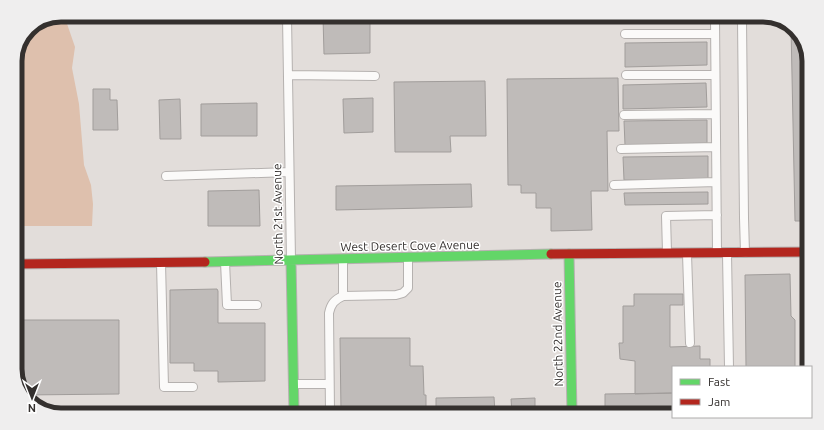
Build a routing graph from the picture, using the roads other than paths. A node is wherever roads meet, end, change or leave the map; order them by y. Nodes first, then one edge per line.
1 (287, 22) edge
2 (714, 22) edge
3 (742, 22) edge
4 (625, 34) dead end
5 (715, 34) junction
6 (288, 75) junction
7 (626, 75) dead end
8 (715, 75) junction
9 (374, 76) dead end
10 (715, 114) junction
11 (624, 115) dead end
12 (716, 147) junction
13 (621, 149) dead end
14 (289, 172) junction
15 (166, 176) dead end
16 (716, 182) junction
17 (614, 185) dead end
18 (717, 215) junction
19 (802, 252) edge
20 (667, 253) junction
21 (688, 253) junction
22 (717, 253) junction
23 (727, 253) junction
24 (745, 253) junction
25 (569, 254) junction
26 (408, 258) junction
27 (343, 259) junction
28 (291, 261) junction
29 (161, 262) junction
30 (225, 262) junction
31 (22, 264) edge
32 (343, 296) junction
33 (257, 305) dead end
34 (690, 343) dead end
35 (729, 366) edge
36 (293, 384) junction
37 (329, 384) junction
38 (194, 387) dead end
39 (294, 408) edge
40 (330, 408) edge
41 (572, 408) edge

1 - 6 lane, North 21st Avenue
2 - 5 lane
3 - 24 lane
4 - 5 lane
5 - 8 lane
6 - 9 lane
6 - 14 lane, North 21st Avenue
7 - 8 lane
8 - 10 lane
10 - 11 lane
10 - 12 lane
12 - 13 lane
12 - 16 lane
14 - 15 lane
14 - 28 lane, North 21st Avenue
16 - 17 lane
16 - 18 lane
18 - 20 lane
18 - 22 lane
19 - 24 street, West Desert Cove Avenue
20 - 21 street, West Desert Cove Avenue
20 - 25 street, West Desert Cove Avenue
21 - 22 street, West Desert Cove Avenue
21 - 34 lane
22 - 23 street, West Desert Cove Avenue
23 - 24 street, West Desert Cove Avenue
23 - 35 lane
25 - 26 street, West Desert Cove Avenue
25 - 41 street, North 22nd Avenue
26 - 27 street, West Desert Cove Avenue
26 - 32 lane
27 - 28 street, West Desert Cove Avenue
27 - 32 lane
28 - 30 street, West Desert Cove Avenue
28 - 36 street, North 21st Avenue
29 - 30 street, West Desert Cove Avenue
29 - 31 street, West Desert Cove Avenue
29 - 38 lane
30 - 33 lane
32 - 37 lane
36 - 37 lane
36 - 39 street, North 21st Avenue
37 - 40 lane

